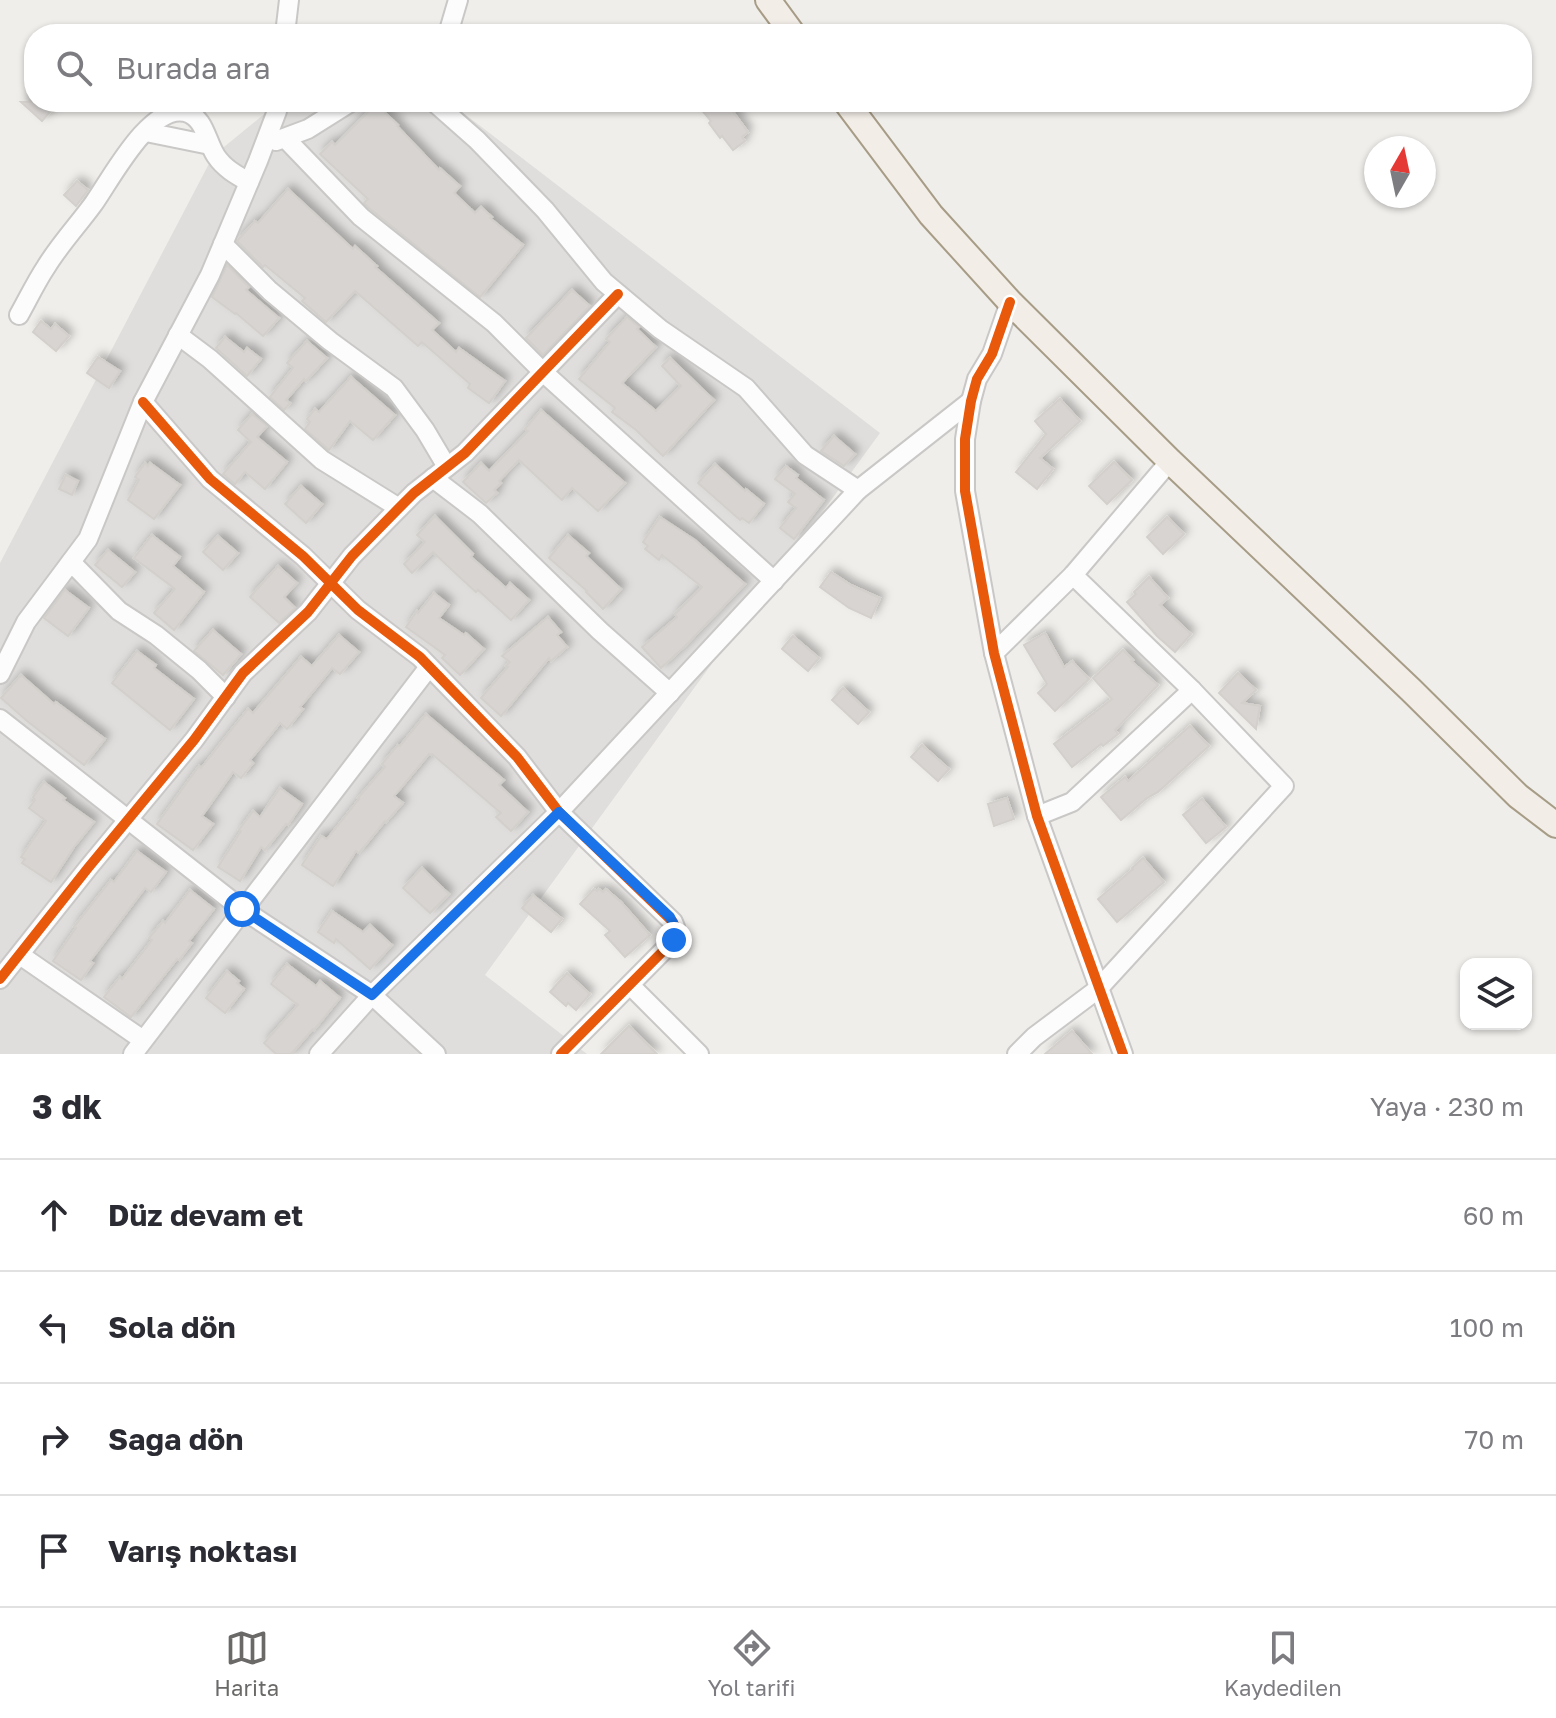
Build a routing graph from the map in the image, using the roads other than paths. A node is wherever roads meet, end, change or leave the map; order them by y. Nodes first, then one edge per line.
1 (289, 0) edge
2 (458, 0) edge
3 (768, 0) edge
4 (286, 24) edge
5 (451, 24) edge
6 (786, 24) edge
7 (177, 112) edge
8 (185, 112) edge
9 (277, 112) edge
10 (335, 112) edge
11 (445, 112) edge
12 (854, 112) edge
13 (146, 132) junction
14 (285, 138) junction
15 (210, 145) junction
16 (264, 145) junction
17 (249, 182) junction
18 (223, 244) junction
19 (618, 294) junction
20 (1010, 302) junction
21 (19, 315) dead end
22 (178, 335) junction
23 (543, 372) junction
24 (971, 401) junction
25 (143, 402) junction
26 (1170, 461) junction
27 (440, 473) junction
28 (858, 490) junction
29 (399, 508) junction
30 (71, 562) junction
31 (1073, 575) junction
32 (774, 581) junction
33 (332, 582) junction
34 (994, 653) junction
35 (429, 667) junction
36 (0, 674) edge
37 (1192, 690) junction
38 (670, 693) junction
39 (226, 697) junction
40 (0, 719) edge
41 (559, 812) junction
42 (1037, 816) junction
43 (128, 820) junction
44 (1556, 825) edge
45 (242, 909) junction
46 (20, 955) junction
47 (0, 979) edge
48 (630, 985) junction
49 (1098, 989) junction
50 (372, 995) junction
51 (138, 1047) edge
52 (319, 1054) edge
53 (436, 1054) edge
54 (561, 1054) edge
55 (699, 1054) edge
56 (1017, 1054) edge
57 (1123, 1054) edge

1 - 4 street
2 - 5 street
3 - 6 main road
7 - 13 street
8 - 15 street
9 - 16 street
10 - 14 street
11 - 19 street
12 - 20 main road
13 - 15 street
13 - 21 street
14 - 16 street
14 - 23 street
15 - 17 street
16 - 17 street
17 - 18 street
18 - 22 street
18 - 27 street
19 - 23 street
19 - 28 street
20 - 24 street
20 - 26 main road
22 - 25 street
22 - 29 street
23 - 27 street
23 - 32 street
24 - 28 street
24 - 34 street
25 - 30 street
25 - 33 street
26 - 31 street
26 - 44 main road
27 - 29 street
27 - 38 street
28 - 32 street
29 - 33 street
30 - 36 street
30 - 39 street
31 - 34 street
31 - 37 street
32 - 38 street
33 - 35 street
33 - 39 street
34 - 42 street
35 - 41 street
35 - 45 street
37 - 42 street
37 - 49 street
38 - 41 street
39 - 43 street
40 - 43 street
41 - 48 street
41 - 50 street
42 - 49 street
43 - 45 street
43 - 46 street
45 - 50 street
45 - 51 street
46 - 47 street
46 - 51 street
48 - 54 street
48 - 55 street
49 - 56 street
49 - 57 street
50 - 52 street
50 - 53 street

